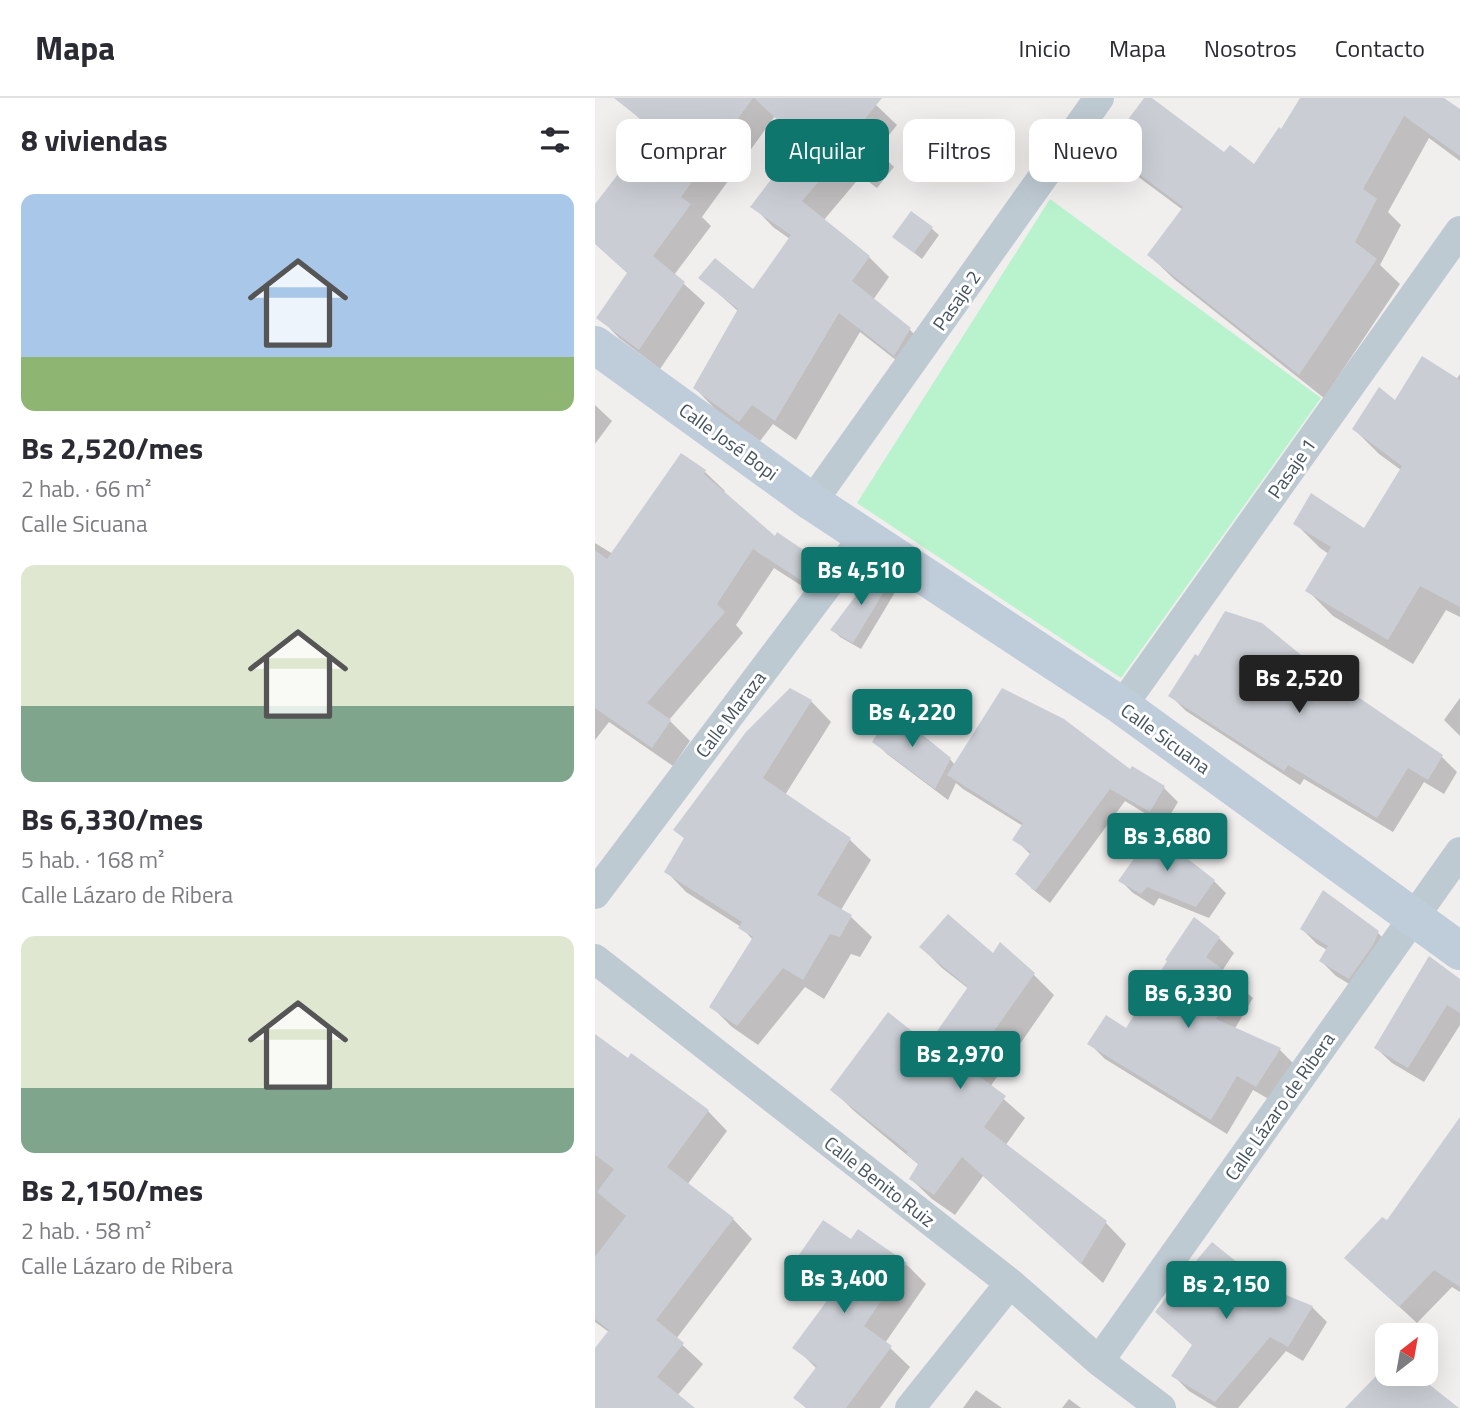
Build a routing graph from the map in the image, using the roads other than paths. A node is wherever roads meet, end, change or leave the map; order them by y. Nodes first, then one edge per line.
1 (1099, 98) edge
2 (1460, 231) edge
3 (595, 345) edge
4 (813, 502) junction
5 (865, 535) junction
6 (1122, 706) junction
7 (1460, 852) edge
8 (595, 894) edge
9 (1414, 917) junction
10 (1460, 951) edge
11 (595, 959) edge
12 (1010, 1283) junction
13 (1099, 1361) junction
14 (910, 1408) edge
15 (1161, 1408) edge

1 - 4 street, Pasaje 2
2 - 6 street, Pasaje 1
3 - 4 main road, Calle José Bopi
4 - 5 main road, Calle José Bopi
5 - 6 main road, Calle Sicuana
5 - 8 street, Calle Maraza
6 - 9 main road, Calle Sicuana
7 - 9 street, Calle Lázaro de Ribera
9 - 10 main road, Calle Sicuana
9 - 13 street, Calle Lázaro de Ribera
11 - 12 street, Calle Benito Ruiz
12 - 13 street, Calle Benito Ruiz
12 - 14 street
13 - 15 street, Calle Benito Ruiz

